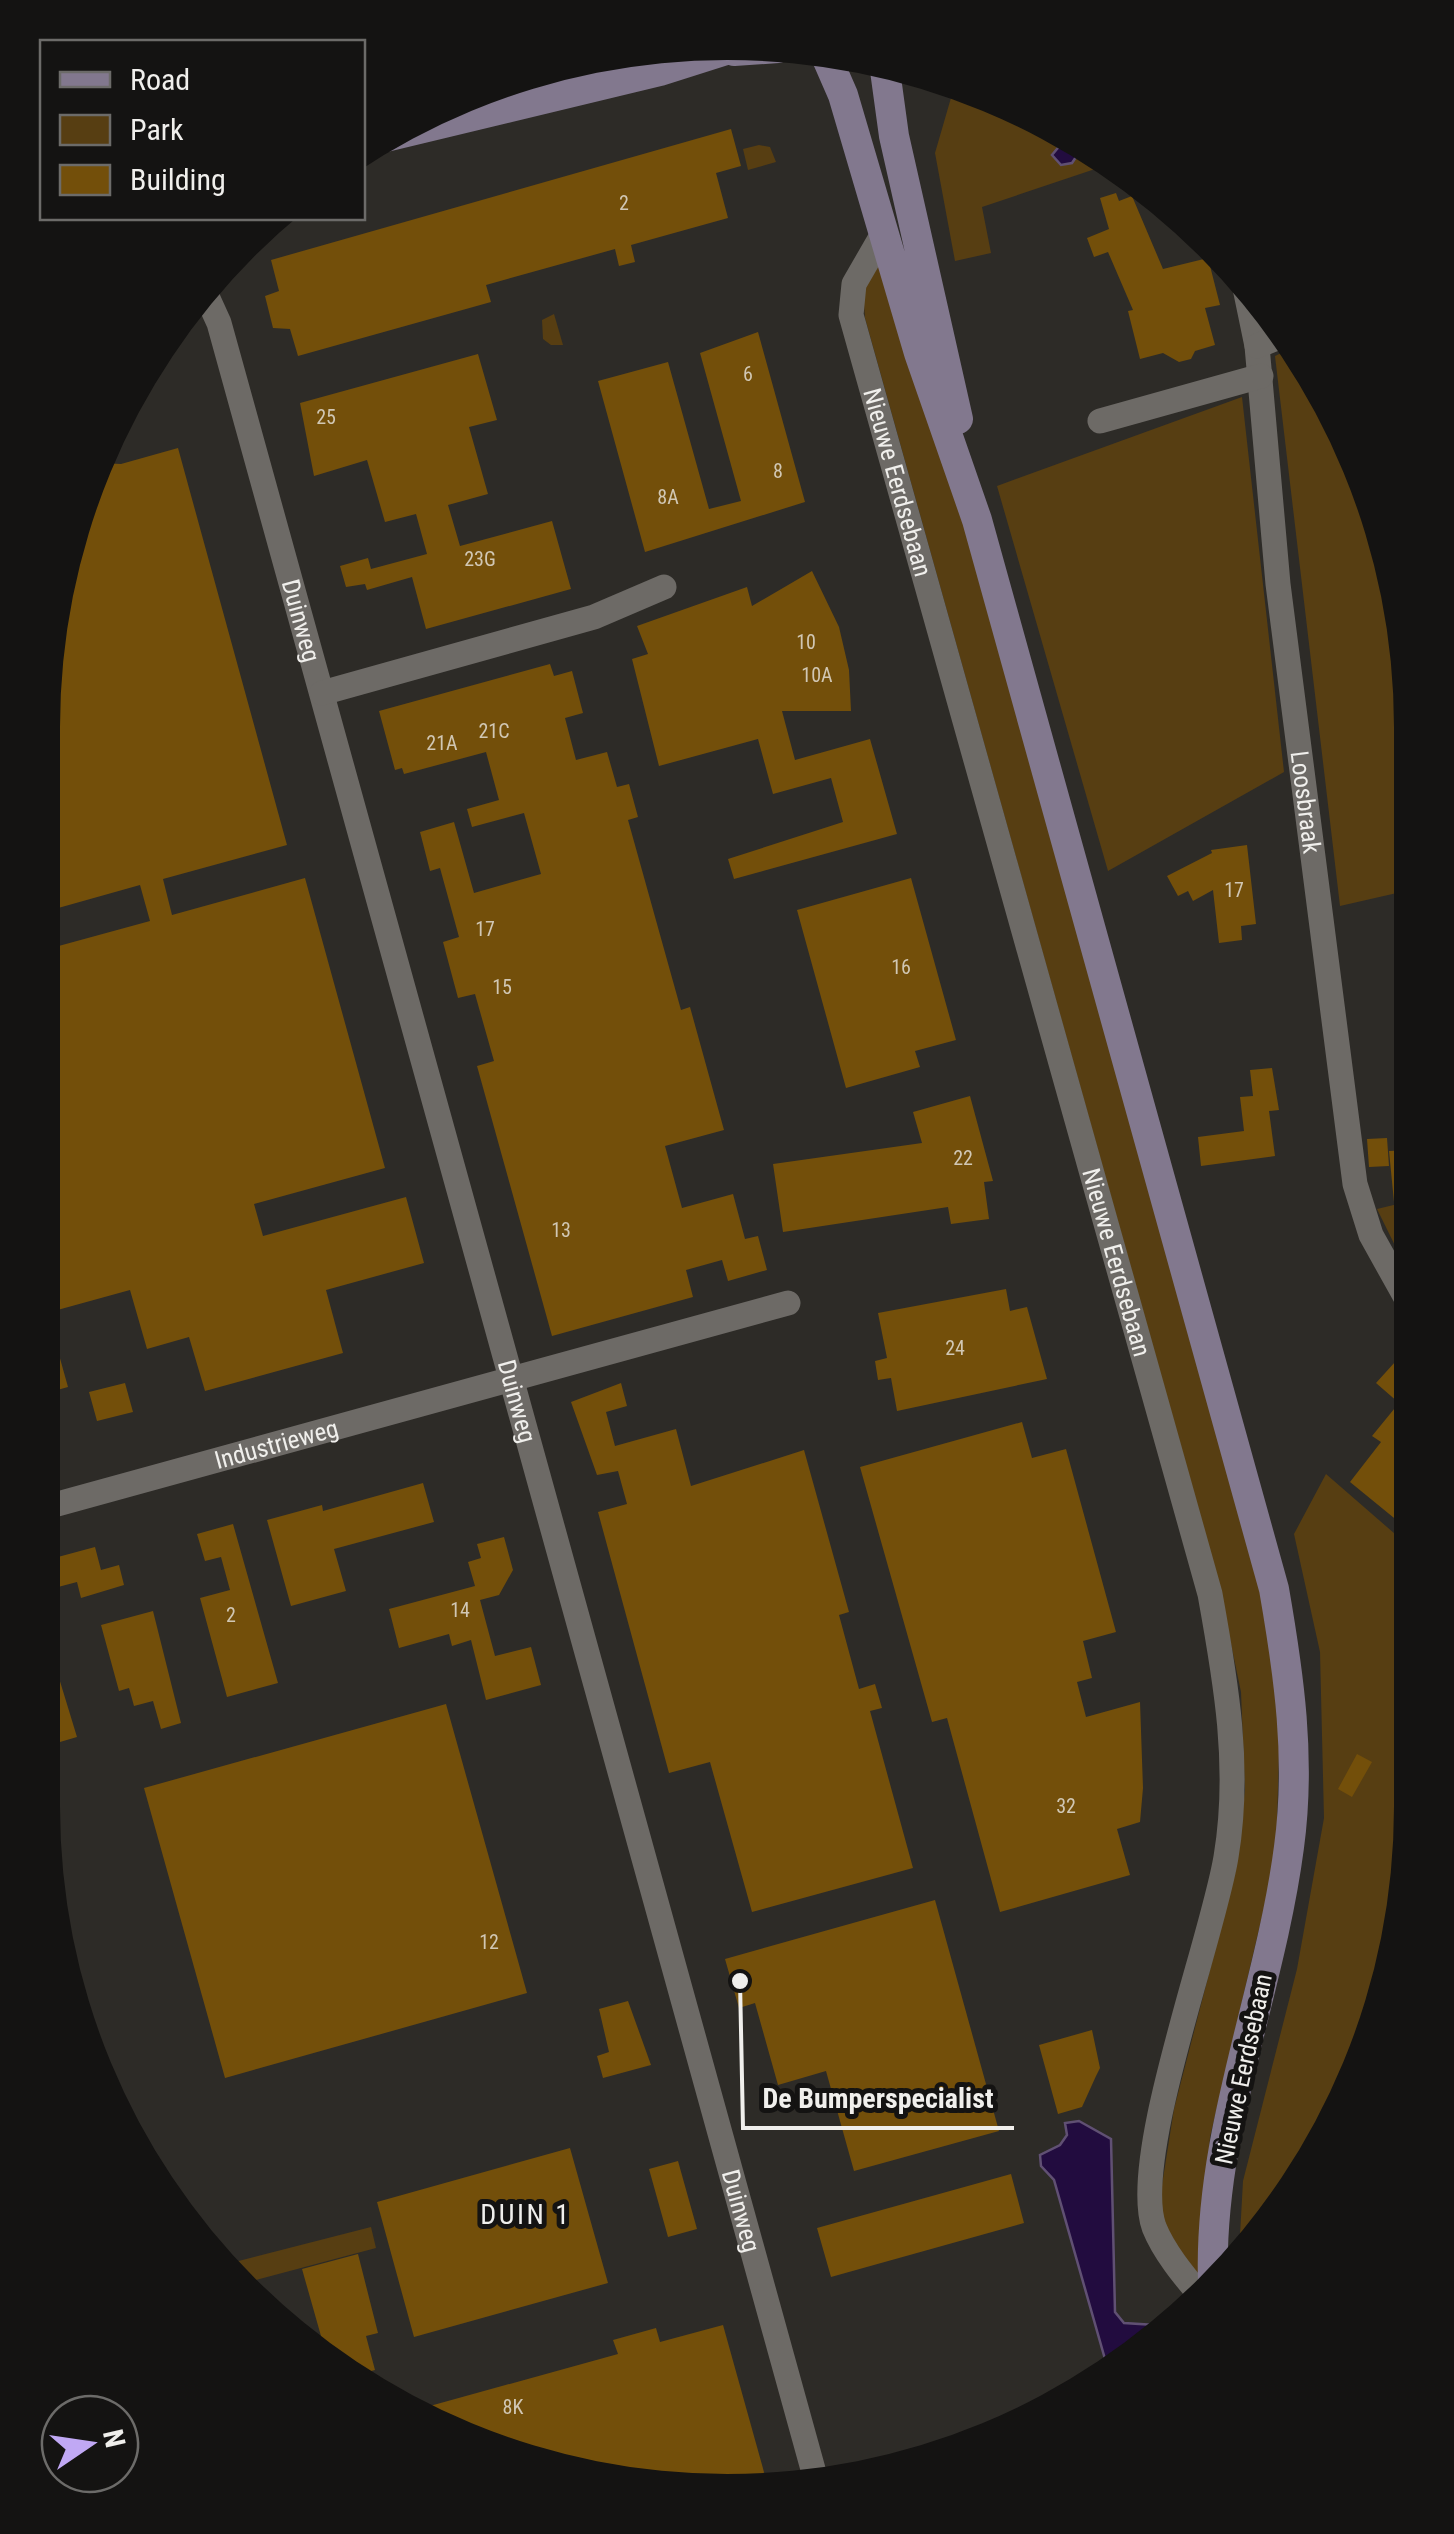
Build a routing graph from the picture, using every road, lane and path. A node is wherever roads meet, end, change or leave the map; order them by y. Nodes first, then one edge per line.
1 (689, 61) edge
2 (834, 69) edge
3 (872, 77) edge
4 (886, 80) edge
5 (450, 121) edge
6 (894, 136) junction
7 (884, 232) junction
8 (216, 299) edge
9 (211, 305) edge
10 (1252, 316) edge
11 (219, 323) junction
12 (1271, 341) edge
13 (1258, 346) junction
14 (1261, 376) junction
15 (1100, 421) dead end
16 (977, 520) junction
17 (664, 587) dead end
18 (322, 693) junction
19 (1394, 1276) edge
20 (788, 1303) dead end
21 (511, 1378) junction
22 (60, 1503) edge
23 (1214, 2262) edge
24 (1193, 2284) edge
25 (813, 2468) edge

1 - 5 main road
2 - 7 main road, Nieuwe Eerdsebaan
3 - 6 main road, Nieuwe Eerdsebaan
4 - 6 main road, Nieuwe Eerdsebaan
6 - 16 main road, Nieuwe Eerdsebaan
7 - 16 main road, Nieuwe Eerdsebaan
7 - 24 street, Nieuwe Eerdsebaan
8 - 11 street, Duinweg
9 - 11 street, Duinweg
10 - 13 street, Loosbraak
11 - 18 street, Duinweg
12 - 13 street
13 - 14 street, Loosbraak
14 - 15 street
14 - 19 street, Loosbraak
16 - 23 main road, Nieuwe Eerdsebaan
17 - 18 street
18 - 21 street, Duinweg
20 - 21 street, Industrieweg
21 - 22 street, Industrieweg
21 - 25 street, Duinweg

